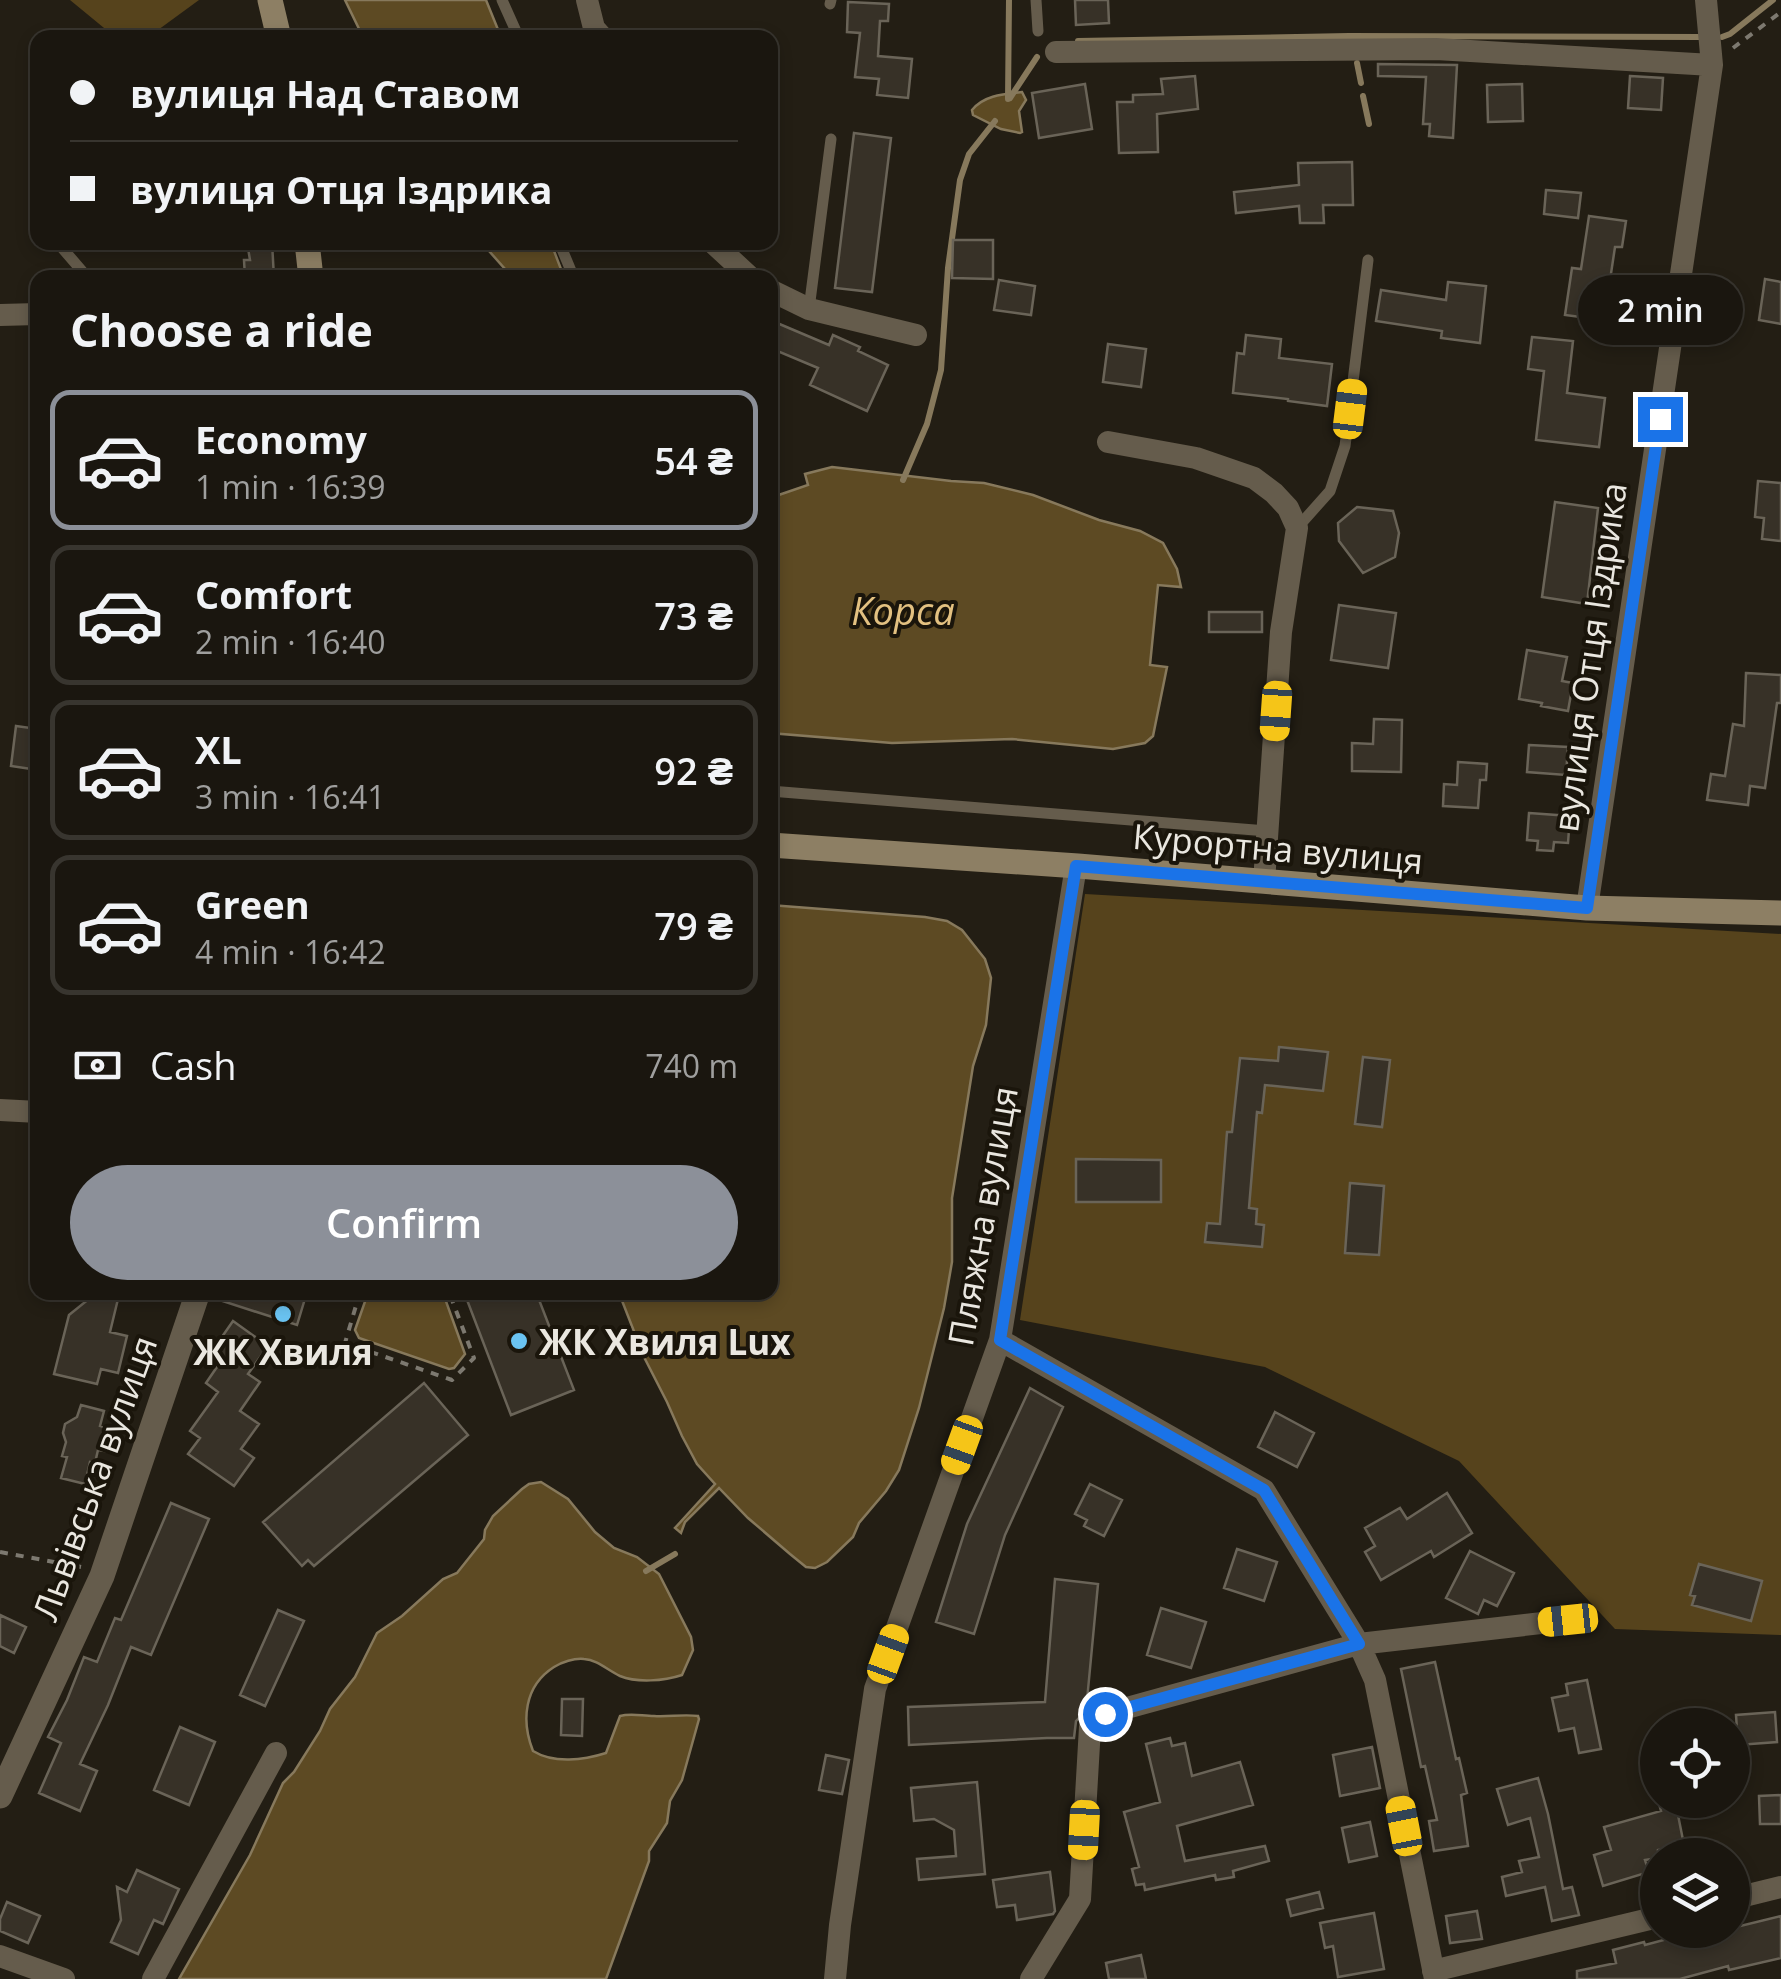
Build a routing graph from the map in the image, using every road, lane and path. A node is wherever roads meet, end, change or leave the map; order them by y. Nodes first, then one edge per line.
1 (270, 0) edge
2 (502, 0) edge
3 (586, 0) edge
4 (1036, 0) edge
5 (1706, 0) edge
6 (1781, 12) edge
7 (277, 30) edge
8 (515, 30) edge
9 (596, 30) edge
10 (1038, 30) dead end
11 (1056, 52) dead end
12 (1712, 65) junction
13 (831, 139) dead end
14 (64, 250) edge
15 (721, 250) edge
16 (1368, 260) dead end
17 (81, 270) edge
18 (742, 270) edge
19 (778, 294) edge
20 (808, 309) junction
21 (30, 314) edge
22 (0, 315) edge
23 (916, 336) dead end
24 (1108, 442) dead end
25 (1298, 528) junction
26 (778, 792) edge
27 (1267, 831) junction
28 (778, 846) edge
29 (1076, 866) junction
30 (1264, 882) junction
31 (1587, 908) junction
32 (1781, 914) edge
33 (0, 1110) edge
34 (30, 1112) edge
35 (195, 1300) edge
36 (358, 1300) edge
37 (452, 1300) edge
38 (1000, 1340) junction
39 (0, 1552) edge
40 (96, 1569) dead end
41 (1568, 1620) dead end
42 (1359, 1644) junction
43 (276, 1754) dead end
44 (0, 1796) edge
45 (1781, 1888) edge
46 (1750, 1895) edge
47 (1640, 1922) edge
48 (0, 1956) edge
49 (1434, 1975) edge
50 (64, 1979) edge
51 (153, 1979) edge
52 (834, 1979) edge
53 (1032, 1979) edge

1 - 7 main road
2 - 8 lane
3 - 9 street
4 - 10 lane
5 - 12 street, вулиця Отця Іздрика
6 - 12 path
11 - 12 street
12 - 31 street, вулиця Отця Іздрика
13 - 20 lane
14 - 17 lane
15 - 18 street
16 - 25 lane
19 - 20 street
20 - 23 street
21 - 22 street
24 - 25 street
25 - 27 street
26 - 27 lane
27 - 30 street
28 - 29 main road, Курортна вулиця
29 - 30 main road, Курортна вулиця
29 - 38 street, Пляжна вулиця
30 - 31 main road, Курортна вулиця
31 - 32 main road, Курортна вулиця
33 - 34 street
35 - 44 street, Львівська вулиця
36 - 37 path
38 - 42 street
38 - 52 street, Пляжна вулиця
39 - 40 path
41 - 42 street
42 - 49 street
42 - 53 street
43 - 51 street
45 - 46 street
47 - 49 street
48 - 50 street

